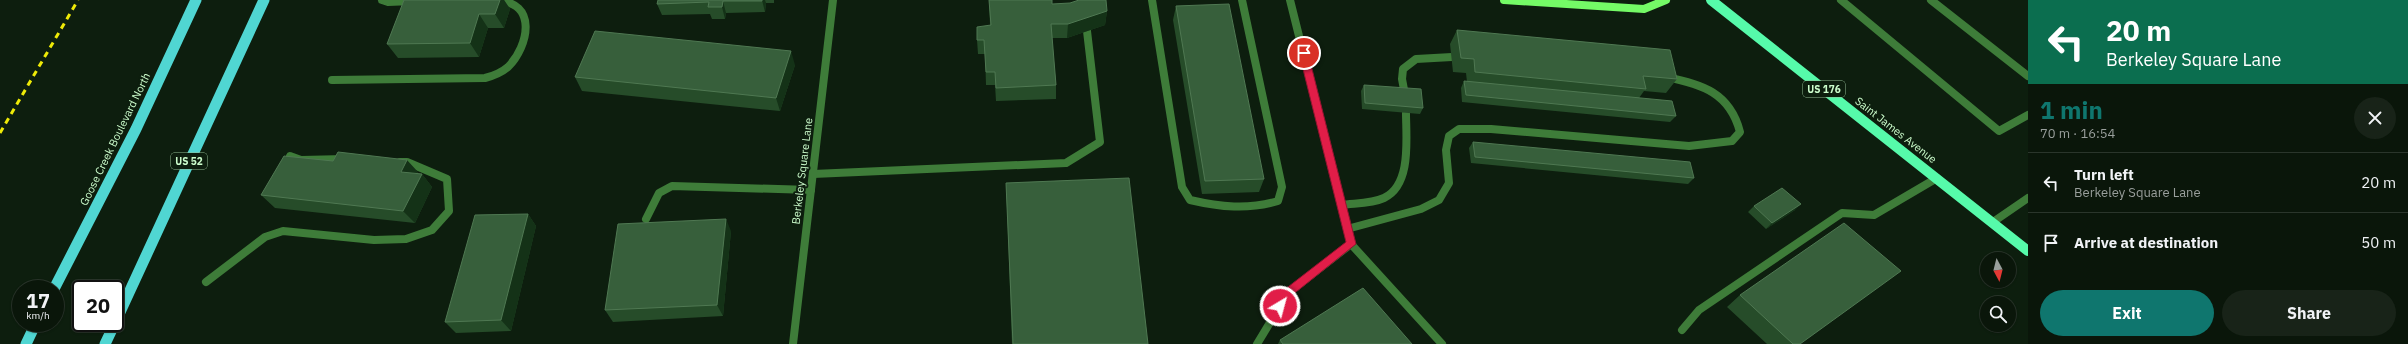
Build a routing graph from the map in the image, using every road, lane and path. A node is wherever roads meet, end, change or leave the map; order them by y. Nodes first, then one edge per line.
1 (196, 0) edge
2 (264, 0) edge
3 (382, 0) edge
4 (488, 0) edge
5 (833, 0) edge
6 (1152, 0) edge
7 (1242, 0) edge
8 (1290, 0) edge
9 (1504, 0) edge
10 (1666, 0) edge
11 (1711, 0) edge
12 (1841, 0) edge
13 (1931, 0) edge
14 (424, 1) edge
15 (1087, 31) edge
16 (1452, 57) dead end
17 (2028, 76) edge
18 (1662, 77) edge
19 (332, 80) dead end
20 (1405, 95) edge
21 (1406, 113) edge
22 (2028, 115) edge
23 (290, 156) edge
24 (357, 160) edge
25 (393, 162) edge
26 (813, 174) junction
27 (1937, 178) junction
28 (811, 190) junction
29 (2028, 198) edge
30 (1341, 205) junction
31 (646, 219) dead end
32 (1993, 222) junction
33 (1347, 229) junction
34 (1351, 244) junction
35 (2028, 251) edge
36 (59, 280) edge
37 (206, 282) dead end
38 (124, 303) edge
39 (1682, 330) dead end
40 (32, 332) edge
41 (111, 332) edge
42 (26, 344) edge
43 (105, 344) edge
44 (793, 344) edge
45 (1257, 344) edge
46 (1442, 344) edge

1 - 36 highway, Goose Creek Boulevard North
2 - 38 highway, US 52
3 - 14 street
4 - 19 street
5 - 26 street, Berkeley Square Lane
6 - 7 street
8 - 30 street
9 - 10 main road
11 - 27 main road, Saint James Avenue / US 176
12 - 22 street
13 - 17 street
15 - 26 street
16 - 20 street
18 - 33 street
21 - 30 street
23 - 24 street
25 - 37 street
26 - 28 street, Berkeley Square Lane
27 - 32 main road, Saint James Avenue / US 176
27 - 39 street
28 - 31 street
28 - 44 street, Berkeley Square Lane
29 - 32 street
30 - 33 street
32 - 35 main road, Saint James Avenue / US 176
33 - 34 street
34 - 45 street
34 - 46 street
40 - 42 highway
41 - 43 highway, US 52

